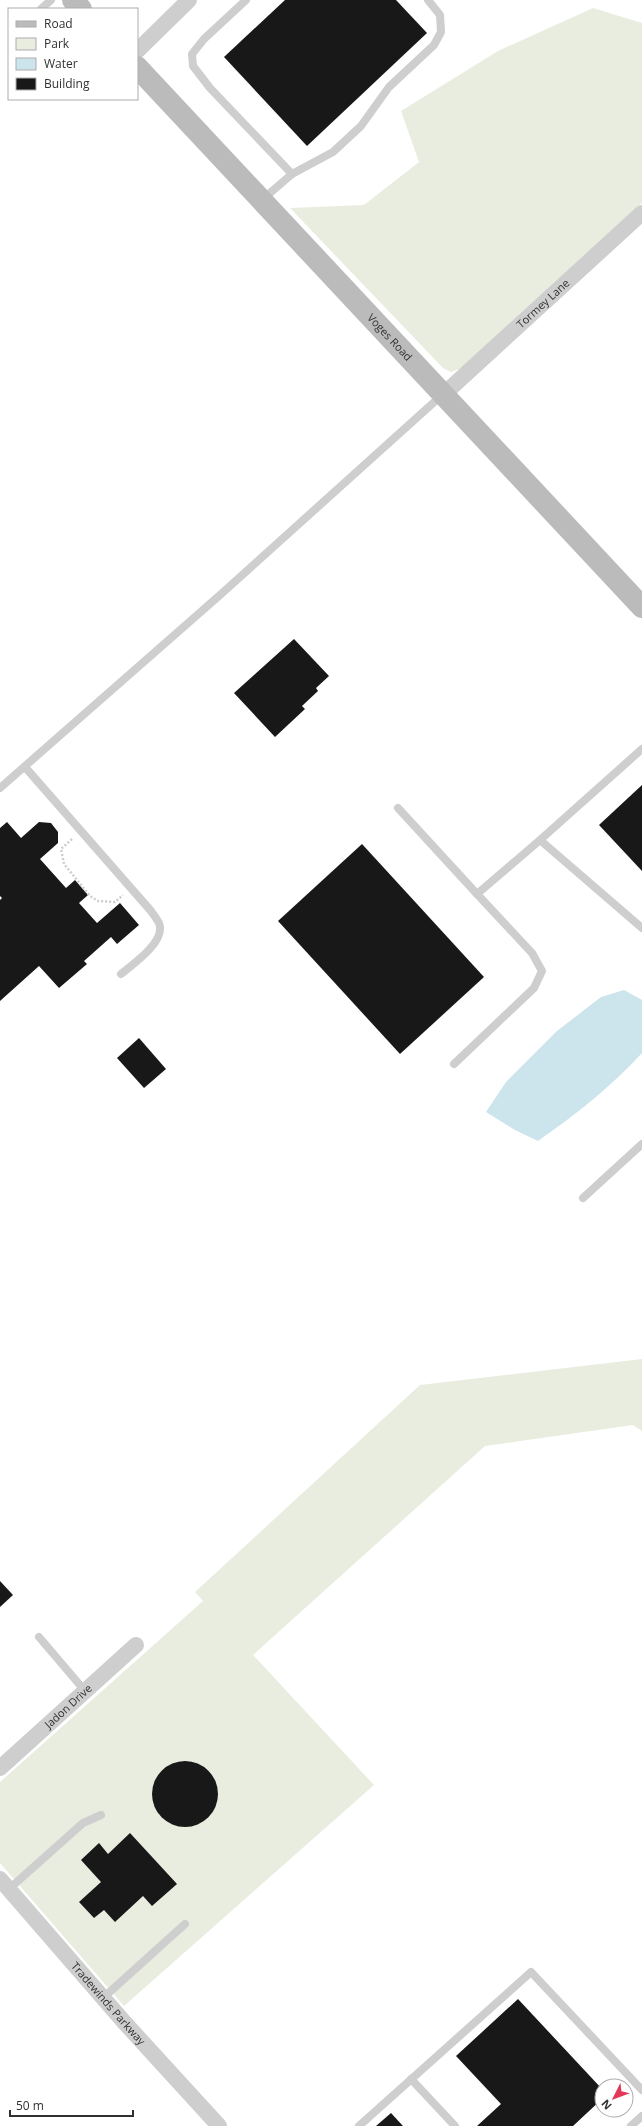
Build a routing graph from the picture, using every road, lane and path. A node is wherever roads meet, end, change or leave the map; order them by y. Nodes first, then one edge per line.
1 (51, 0) edge
2 (73, 0) edge
3 (189, 0) edge
4 (246, 0) edge
5 (428, 0) edge
6 (42, 8) edge
7 (80, 8) edge
8 (138, 50) edge
9 (138, 68) edge
10 (292, 174) junction
11 (262, 200) junction
12 (642, 213) edge
13 (444, 394) junction
14 (642, 607) edge
15 (642, 749) edge
16 (24, 767) junction
17 (0, 788) edge
18 (398, 808) dead end
19 (81, 831) junction
20 (540, 840) junction
21 (131, 889) junction
22 (476, 894) junction
23 (642, 928) edge
24 (121, 974) dead end
25 (454, 1064) dead end
26 (642, 1144) edge
27 (583, 1198) dead end
28 (39, 1637) dead end
29 (136, 1645) dead end
30 (85, 1691) junction
31 (0, 1768) edge
32 (101, 1815) dead end
33 (4, 1884) edge
34 (185, 1924) dead end
35 (103, 1998) junction
36 (411, 2079) junction
37 (642, 2090) edge
38 (642, 2116) edge
39 (219, 2126) edge
40 (359, 2126) edge
41 (455, 2126) edge
42 (631, 2126) edge

1 - 6 lane
2 - 7 street
3 - 8 street
4 - 10 lane
5 - 10 lane
9 - 11 street, Voges Road
10 - 11 lane
11 - 13 street, Voges Road
12 - 13 street, Tormey Lane
13 - 14 street, Voges Road
13 - 16 lane
15 - 20 lane
16 - 17 lane
16 - 19 lane
18 - 22 lane
19 - 21 lane
19 - 21 path
20 - 22 lane
20 - 23 lane
21 - 24 lane
22 - 25 lane
26 - 27 lane
28 - 30 lane
29 - 30 street, Jadon Drive
30 - 31 street, Jadon Drive
32 - 33 lane
33 - 35 street, Tradewinds Parkway
34 - 35 lane
35 - 39 street, Tradewinds Parkway
36 - 37 lane
36 - 40 lane
36 - 41 lane
38 - 42 lane

